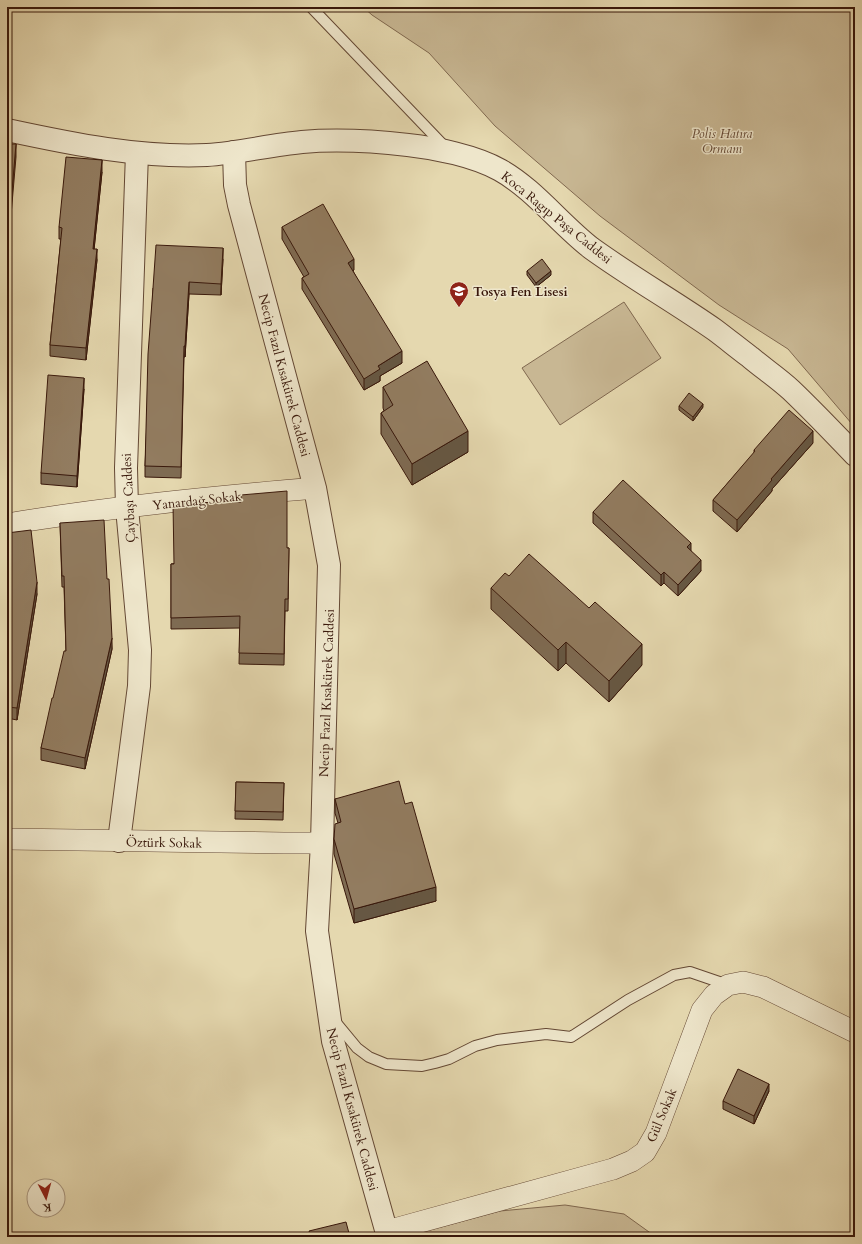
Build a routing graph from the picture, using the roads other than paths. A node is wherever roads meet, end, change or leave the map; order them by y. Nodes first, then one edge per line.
1 (311, 7) edge
2 (7, 130) edge
3 (234, 152) junction
4 (137, 153) junction
5 (451, 153) junction
6 (855, 455) edge
7 (315, 488) junction
8 (127, 508) junction
9 (7, 524) edge
10 (7, 839) edge
11 (119, 841) junction
12 (322, 843) junction
13 (728, 985) junction
14 (328, 1014) junction
15 (855, 1032) edge
16 (388, 1234) edge

1 - 5 lane
2 - 4 street, Koca Ragıp Paşa Caddesi
3 - 4 street, Koca Ragıp Paşa Caddesi
3 - 5 street, Koca Ragıp Paşa Caddesi
3 - 7 street, Necip Fazıl Kısakürek Caddesi
4 - 8 street, Çaybaşı Caddesi
5 - 6 street, Koca Ragıp Paşa Caddesi
7 - 8 street, Yanardağ Sokak
7 - 12 street, Necip Fazıl Kısakürek Caddesi
8 - 9 street, Yanardağ Sokak
8 - 11 street, Çaybaşı Caddesi
10 - 11 street, Öztürk Sokak
11 - 12 street, Öztürk Sokak
12 - 14 street, Necip Fazıl Kısakürek Caddesi
13 - 14 lane
13 - 15 street
13 - 16 street, Gül Sokak
14 - 16 street, Necip Fazıl Kısakürek Caddesi

